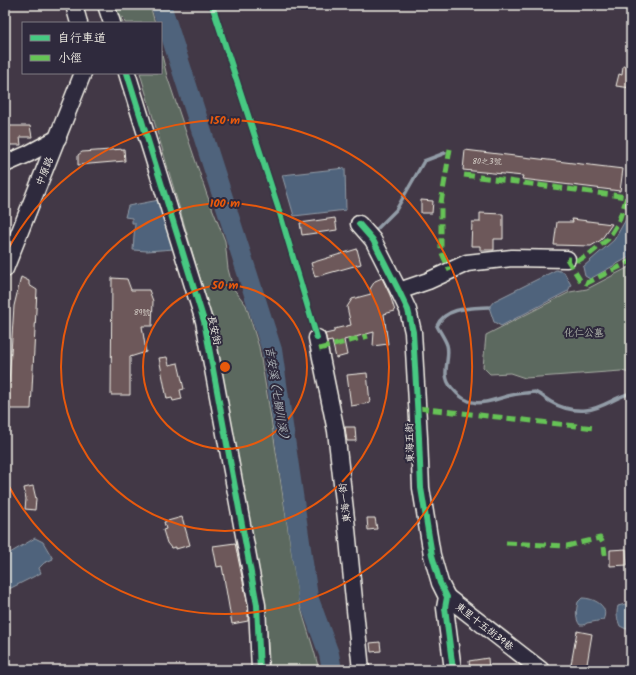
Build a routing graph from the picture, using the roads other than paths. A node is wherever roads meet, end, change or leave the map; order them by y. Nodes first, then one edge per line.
1 (74, 5) edge
2 (106, 5) edge
3 (79, 22) edge
4 (112, 22) edge
5 (83, 74) edge
6 (127, 74) edge
7 (58, 138) junction
8 (5, 164) edge
9 (359, 224) dead end
10 (567, 259) dead end
11 (5, 269) edge
12 (399, 291) junction
13 (317, 338) dead end
14 (447, 597) junction
15 (260, 670) edge
16 (361, 670) edge
17 (453, 670) edge
18 (541, 670) edge

1 - 3 street
2 - 4 street
5 - 7 street, 中原路
6 - 15 street, 長安街
7 - 8 street
7 - 11 street, 中原路
9 - 12 street, 東海五街
10 - 12 street
12 - 14 street, 東海五街
13 - 16 street, 東海一街
14 - 17 street, 東海五街
14 - 18 street, 東里十五街39巷

